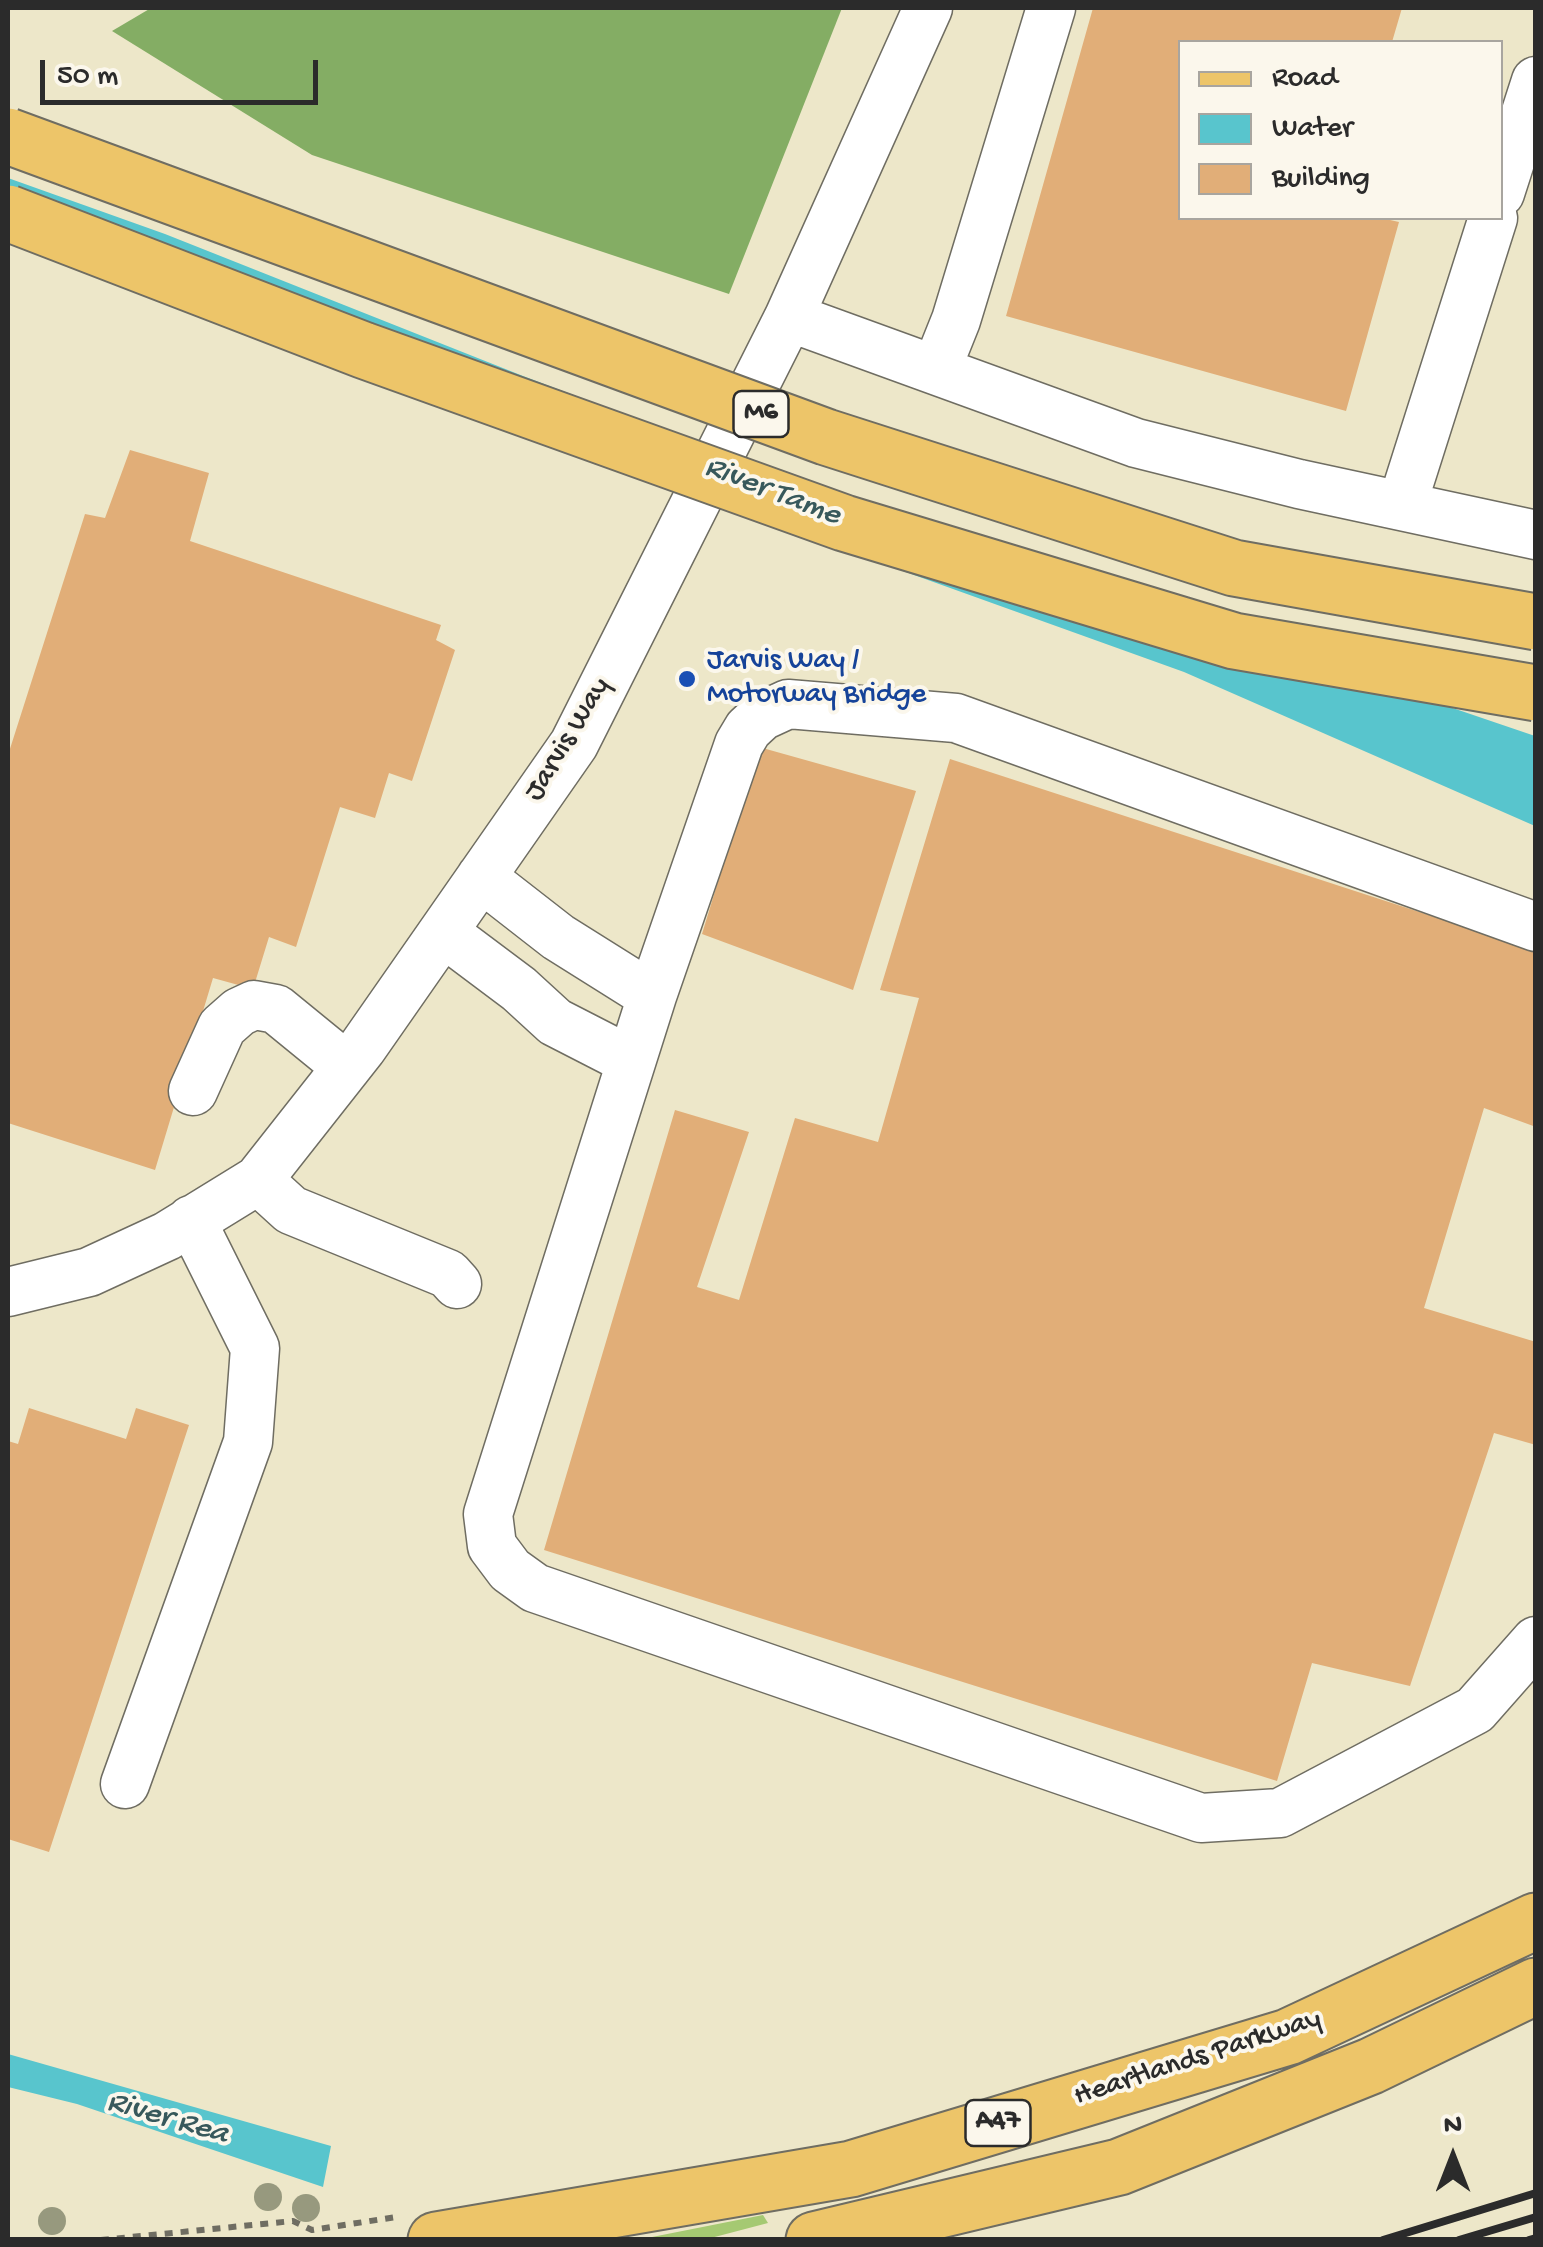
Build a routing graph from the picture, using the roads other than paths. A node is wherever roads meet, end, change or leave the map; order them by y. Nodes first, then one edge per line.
1 (928, 8) edge
2 (1051, 8) edge
3 (1536, 82) edge
4 (8, 136) edge
5 (1503, 183) edge
6 (8, 213) edge
7 (1492, 220) edge
8 (789, 316) junction
9 (936, 370) junction
10 (1402, 505) junction
11 (1536, 535) edge
12 (1536, 622) edge
13 (1536, 693) edge
14 (481, 878) junction
15 (1536, 928) edge
16 (443, 932) junction
17 (652, 996) junction
18 (631, 1061) junction
19 (347, 1067) junction
20 (193, 1091) dead end
21 (258, 1180) junction
22 (191, 1220) junction
23 (458, 1284) dead end
24 (8, 1292) edge
25 (1536, 1641) edge
26 (125, 1784) dead end
27 (1536, 1922) edge
28 (1536, 1986) edge
29 (421, 2227) edge
30 (814, 2240) edge

1 - 8 street, Jarvis Way
2 - 9 street
3 - 5 street
4 - 12 main road, M6, bridge
6 - 13 main road, M6, bridge
7 - 10 street
8 - 9 street
8 - 14 street, Jarvis Way
9 - 10 street
10 - 11 street
14 - 16 street, Jarvis Way
14 - 17 street
15 - 17 street
16 - 18 street
16 - 19 street, Jarvis Way
17 - 18 street
18 - 25 street
19 - 20 street
19 - 21 street, Jarvis Way
21 - 22 street, Jarvis Way
21 - 23 street
22 - 24 street, Jarvis Way
22 - 26 street
27 - 29 main road, Heartlands Parkway / A47
28 - 30 main road, Heartlands Parkway / A47

